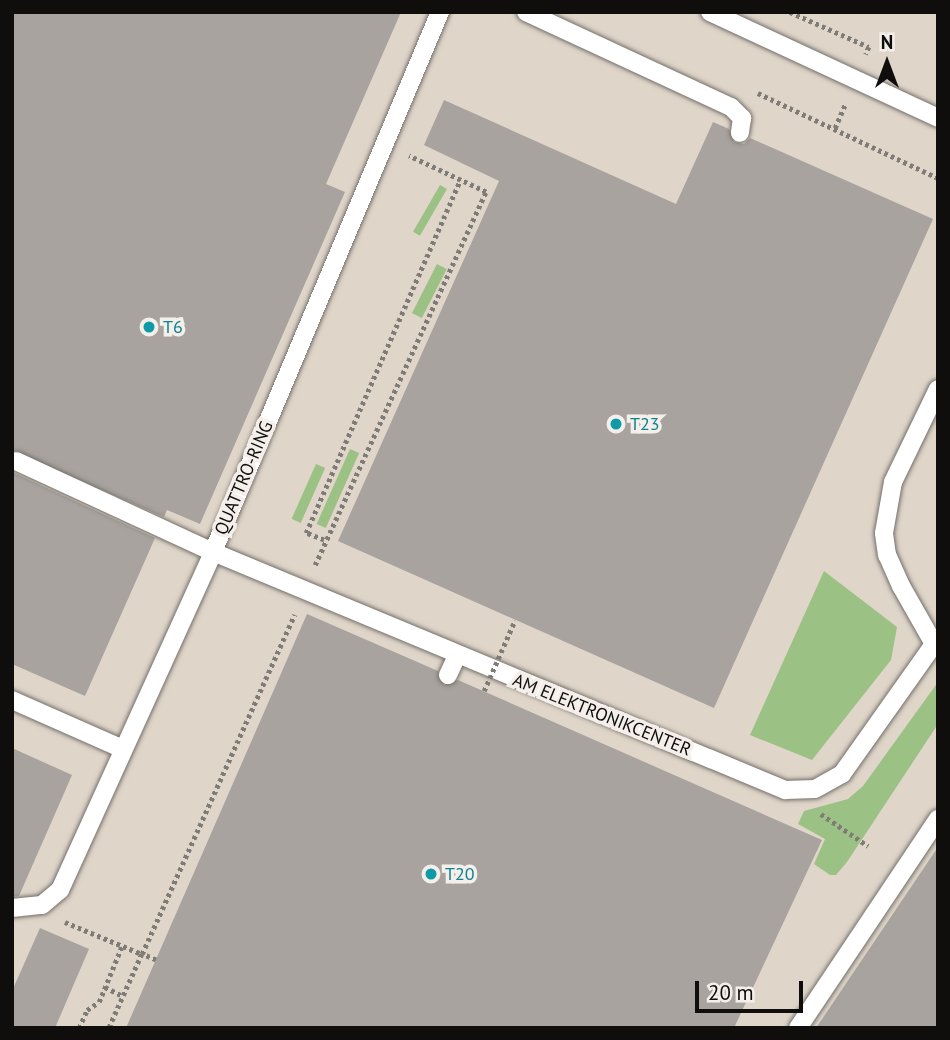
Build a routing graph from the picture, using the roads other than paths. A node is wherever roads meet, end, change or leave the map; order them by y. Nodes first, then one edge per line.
1 (440, 12) edge
2 (526, 12) edge
3 (710, 12) edge
4 (938, 118) edge
5 (740, 133) dead end
6 (338, 208) dead end
7 (355, 216) junction
8 (938, 388) edge
9 (16, 461) dead end
10 (213, 552) junction
11 (936, 645) edge
12 (457, 656) junction
13 (448, 676) dead end
14 (12, 700) edge
15 (121, 748) junction
16 (938, 818) edge
17 (18, 909) edge
18 (798, 1028) edge

1 - 7 lane, QUATTRO-RING
2 - 5 lane
3 - 4 lane
6 - 7 lane
7 - 10 lane, QUATTRO-RING
8 - 11 lane
9 - 10 lane, AM ELEKTRONIKCENTER
10 - 12 lane, AM ELEKTRONIKCENTER
10 - 15 lane, QUATTRO-RING
11 - 12 lane, AM ELEKTRONIKCENTER
12 - 13 lane
14 - 15 lane
15 - 17 lane, QUATTRO-RING
16 - 18 lane

